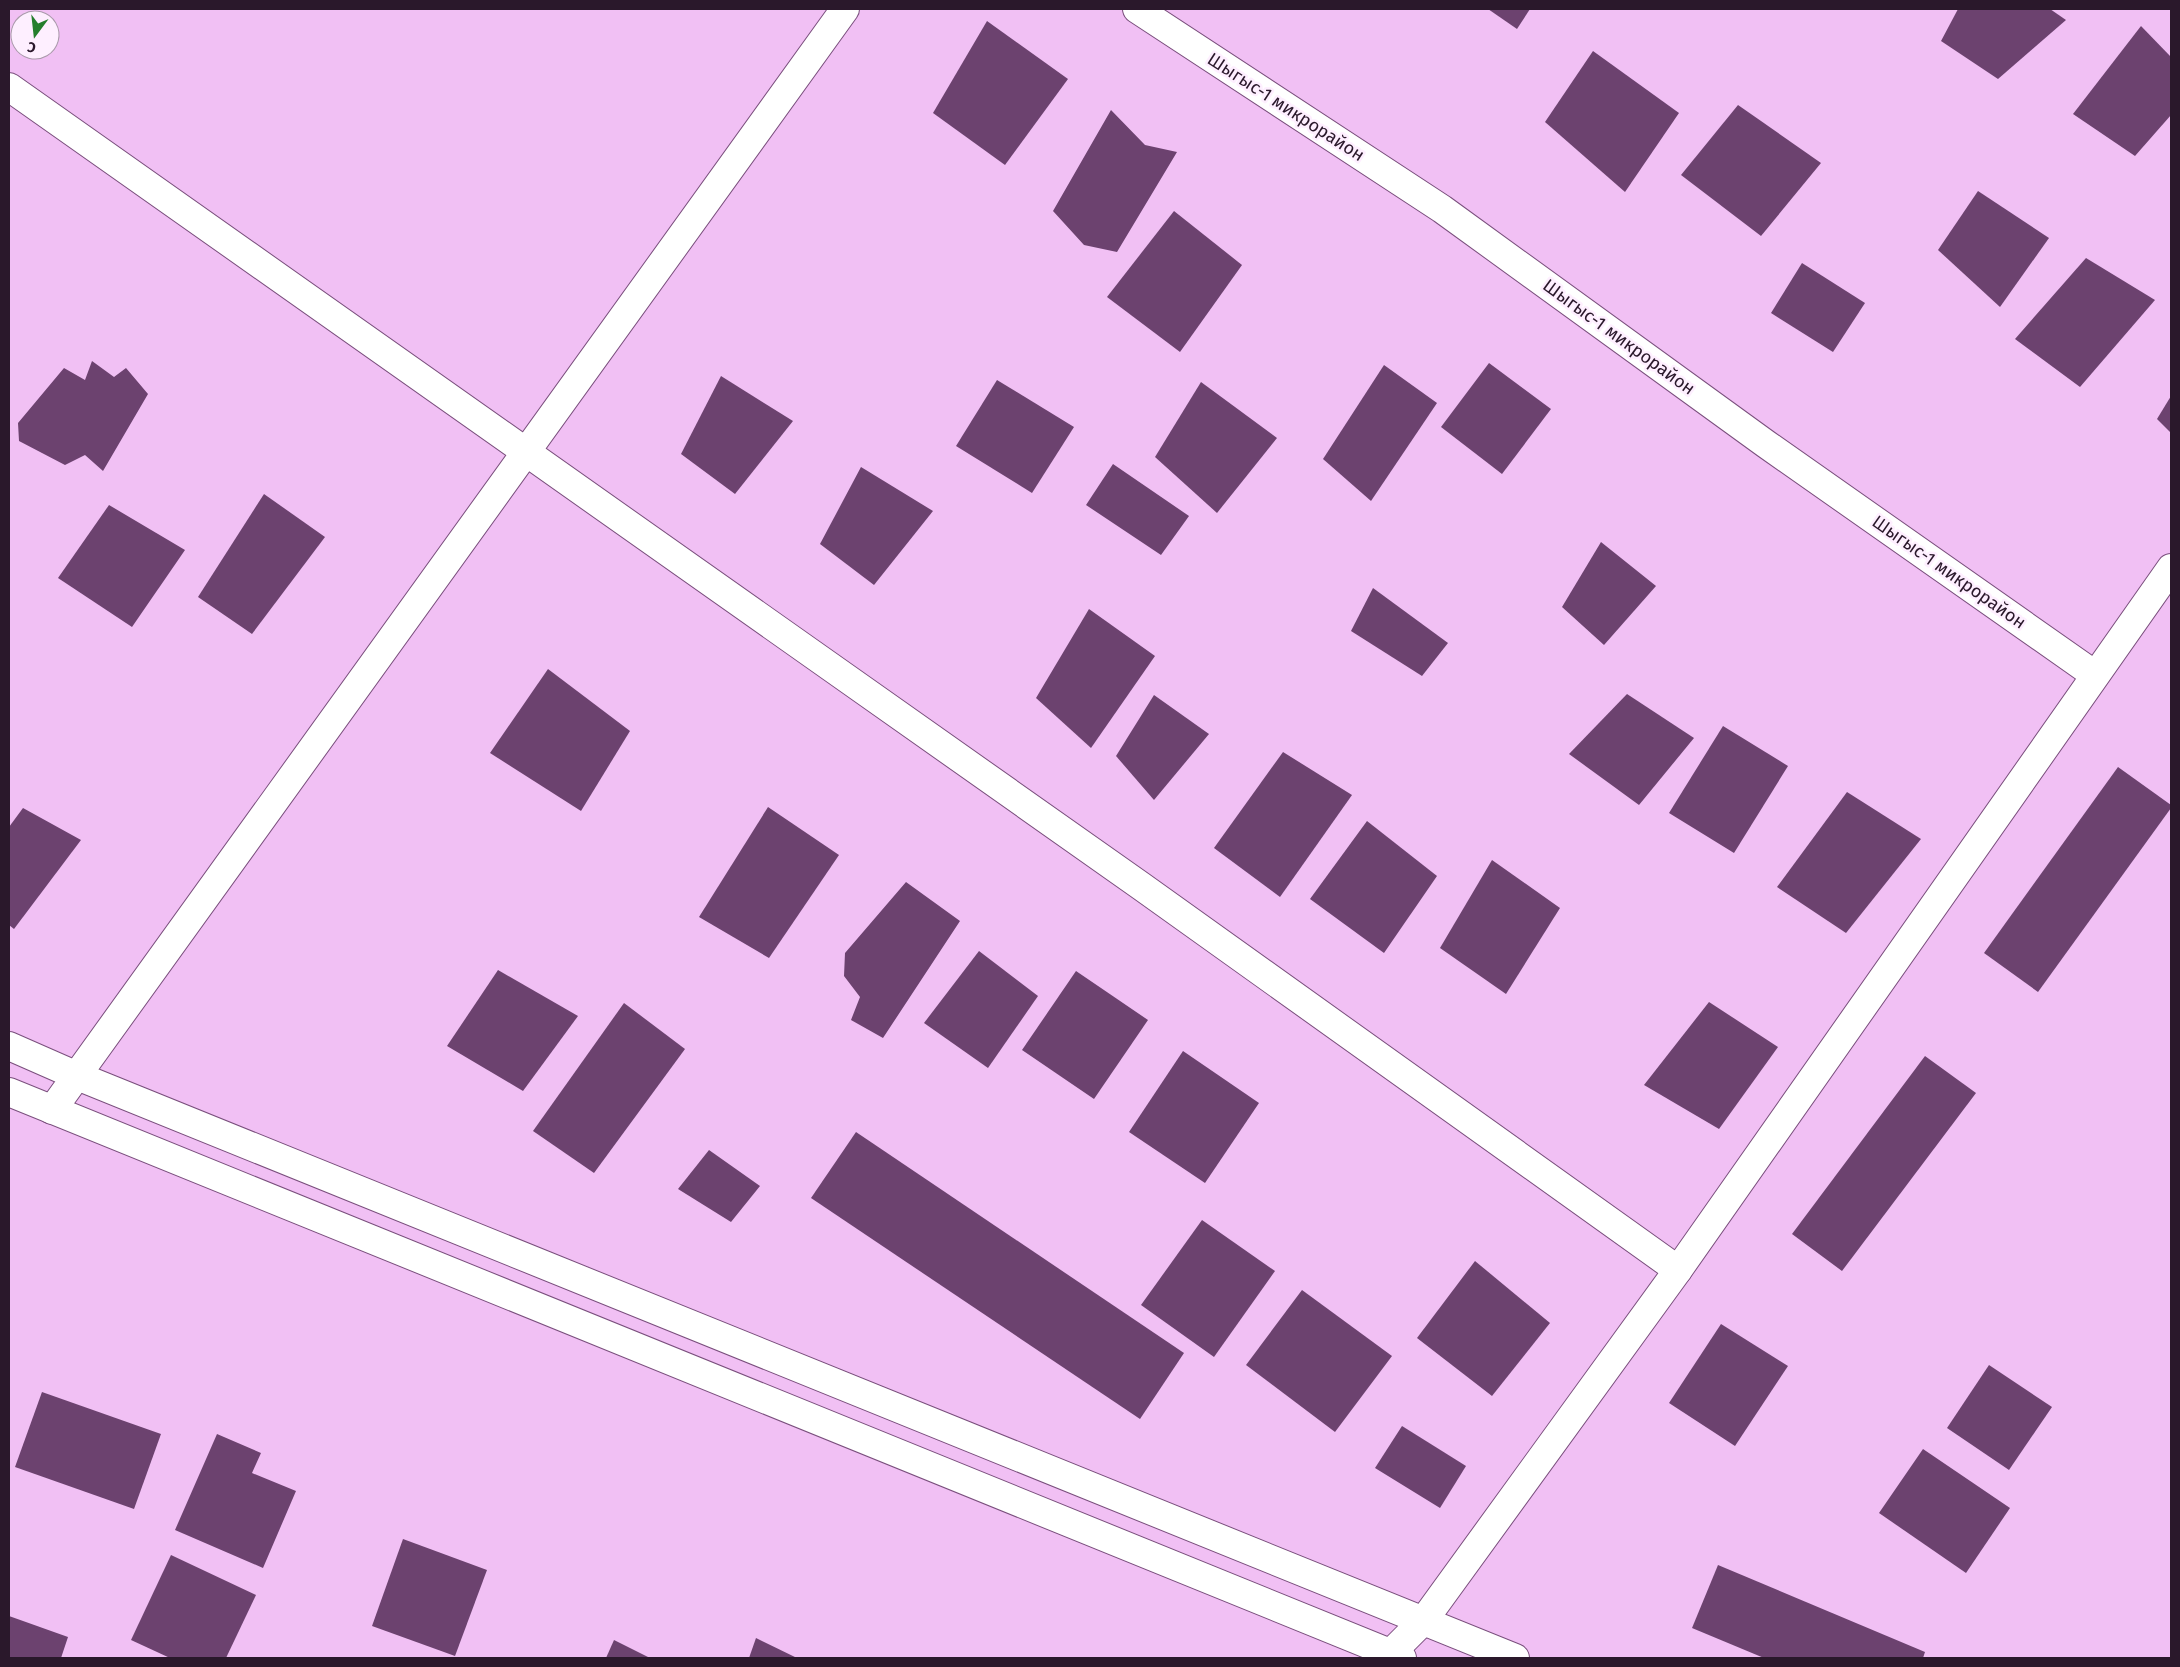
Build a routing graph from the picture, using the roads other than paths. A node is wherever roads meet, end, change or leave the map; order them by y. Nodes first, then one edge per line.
1 (845, 9) edge
2 (1137, 9) edge
3 (9, 87) edge
4 (524, 452) junction
5 (2171, 568) edge
6 (2095, 674) junction
7 (9, 1046) edge
8 (76, 1075) junction
9 (9, 1092) edge
10 (52, 1110) junction
11 (1678, 1270) junction
12 (1424, 1620) junction
13 (1392, 1656) edge
14 (1515, 1658) edge

1 - 4 street
2 - 6 street, Шыгыс-1 микрорайон
3 - 4 street
4 - 8 street
4 - 11 street
5 - 6 street
6 - 11 street
7 - 8 street
8 - 10 street
8 - 12 street
9 - 10 street
10 - 13 street
11 - 12 street
12 - 13 street
12 - 14 street

